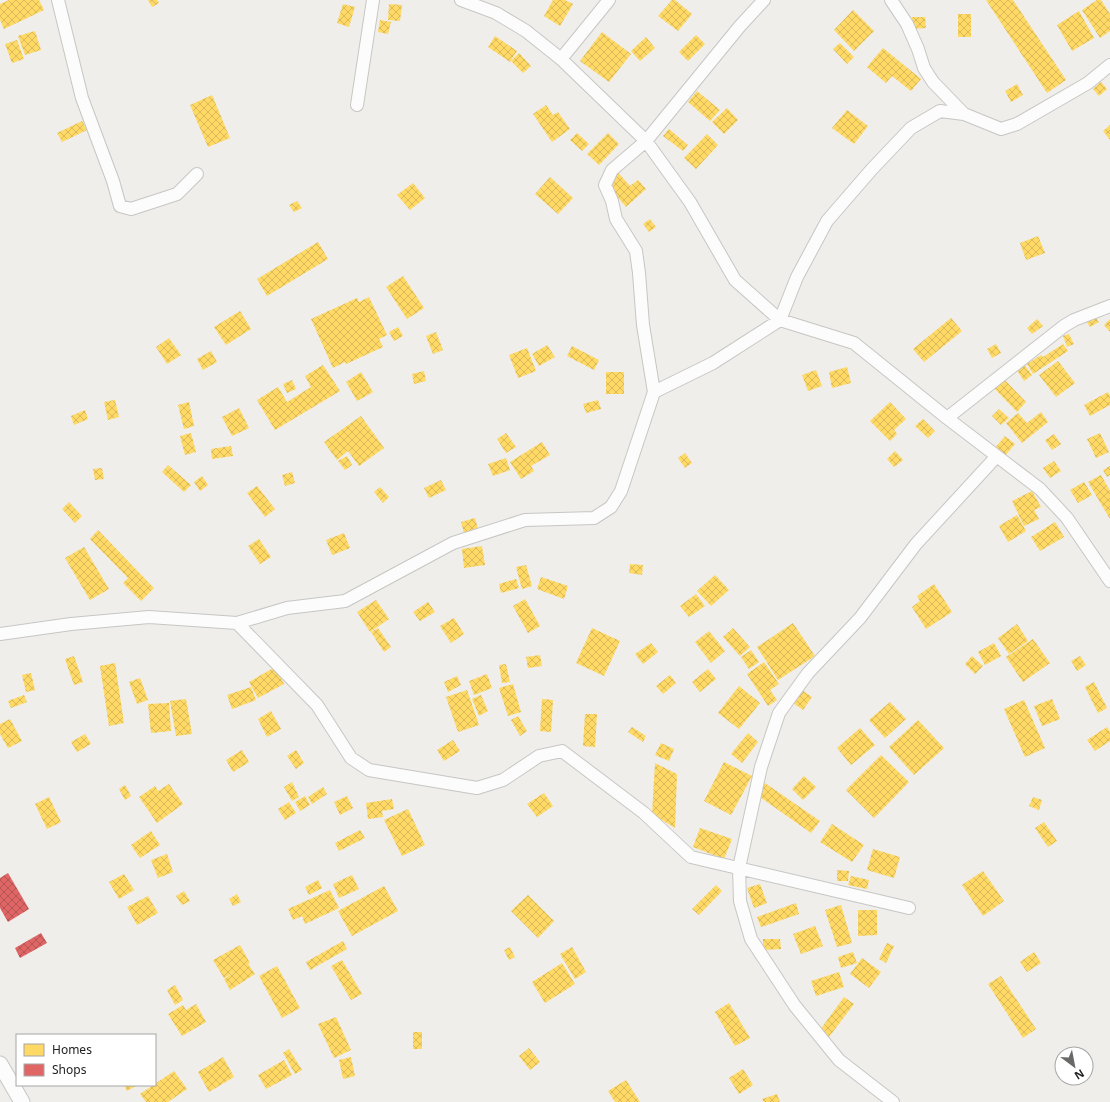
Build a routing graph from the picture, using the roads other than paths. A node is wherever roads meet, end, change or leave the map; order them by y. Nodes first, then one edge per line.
1 (58, 0) edge
2 (373, 0) edge
3 (461, 0) edge
4 (609, 0) edge
5 (764, 0) edge
6 (891, 0) edge
7 (561, 59) junction
8 (1110, 65) edge
9 (357, 105) dead end
10 (964, 114) junction
11 (646, 141) junction
12 (197, 174) dead end
13 (1110, 306) edge
14 (780, 320) junction
15 (654, 392) junction
16 (947, 418) junction
17 (996, 457) junction
18 (1110, 581) edge
19 (237, 623) junction
20 (0, 634) edge
21 (739, 868) junction
22 (909, 908) dead end
23 (0, 1064) edge
24 (22, 1102) edge
25 (893, 1102) edge

1 - 12 street
2 - 9 street
3 - 7 street
4 - 7 street
5 - 11 street
6 - 10 street
7 - 11 street
8 - 10 street
10 - 14 street
11 - 14 street
11 - 15 street
13 - 16 street
14 - 15 street
14 - 16 street
15 - 19 street
16 - 17 street
17 - 18 street
17 - 21 street
19 - 20 street
19 - 21 street
21 - 22 street
21 - 25 street
23 - 24 street

